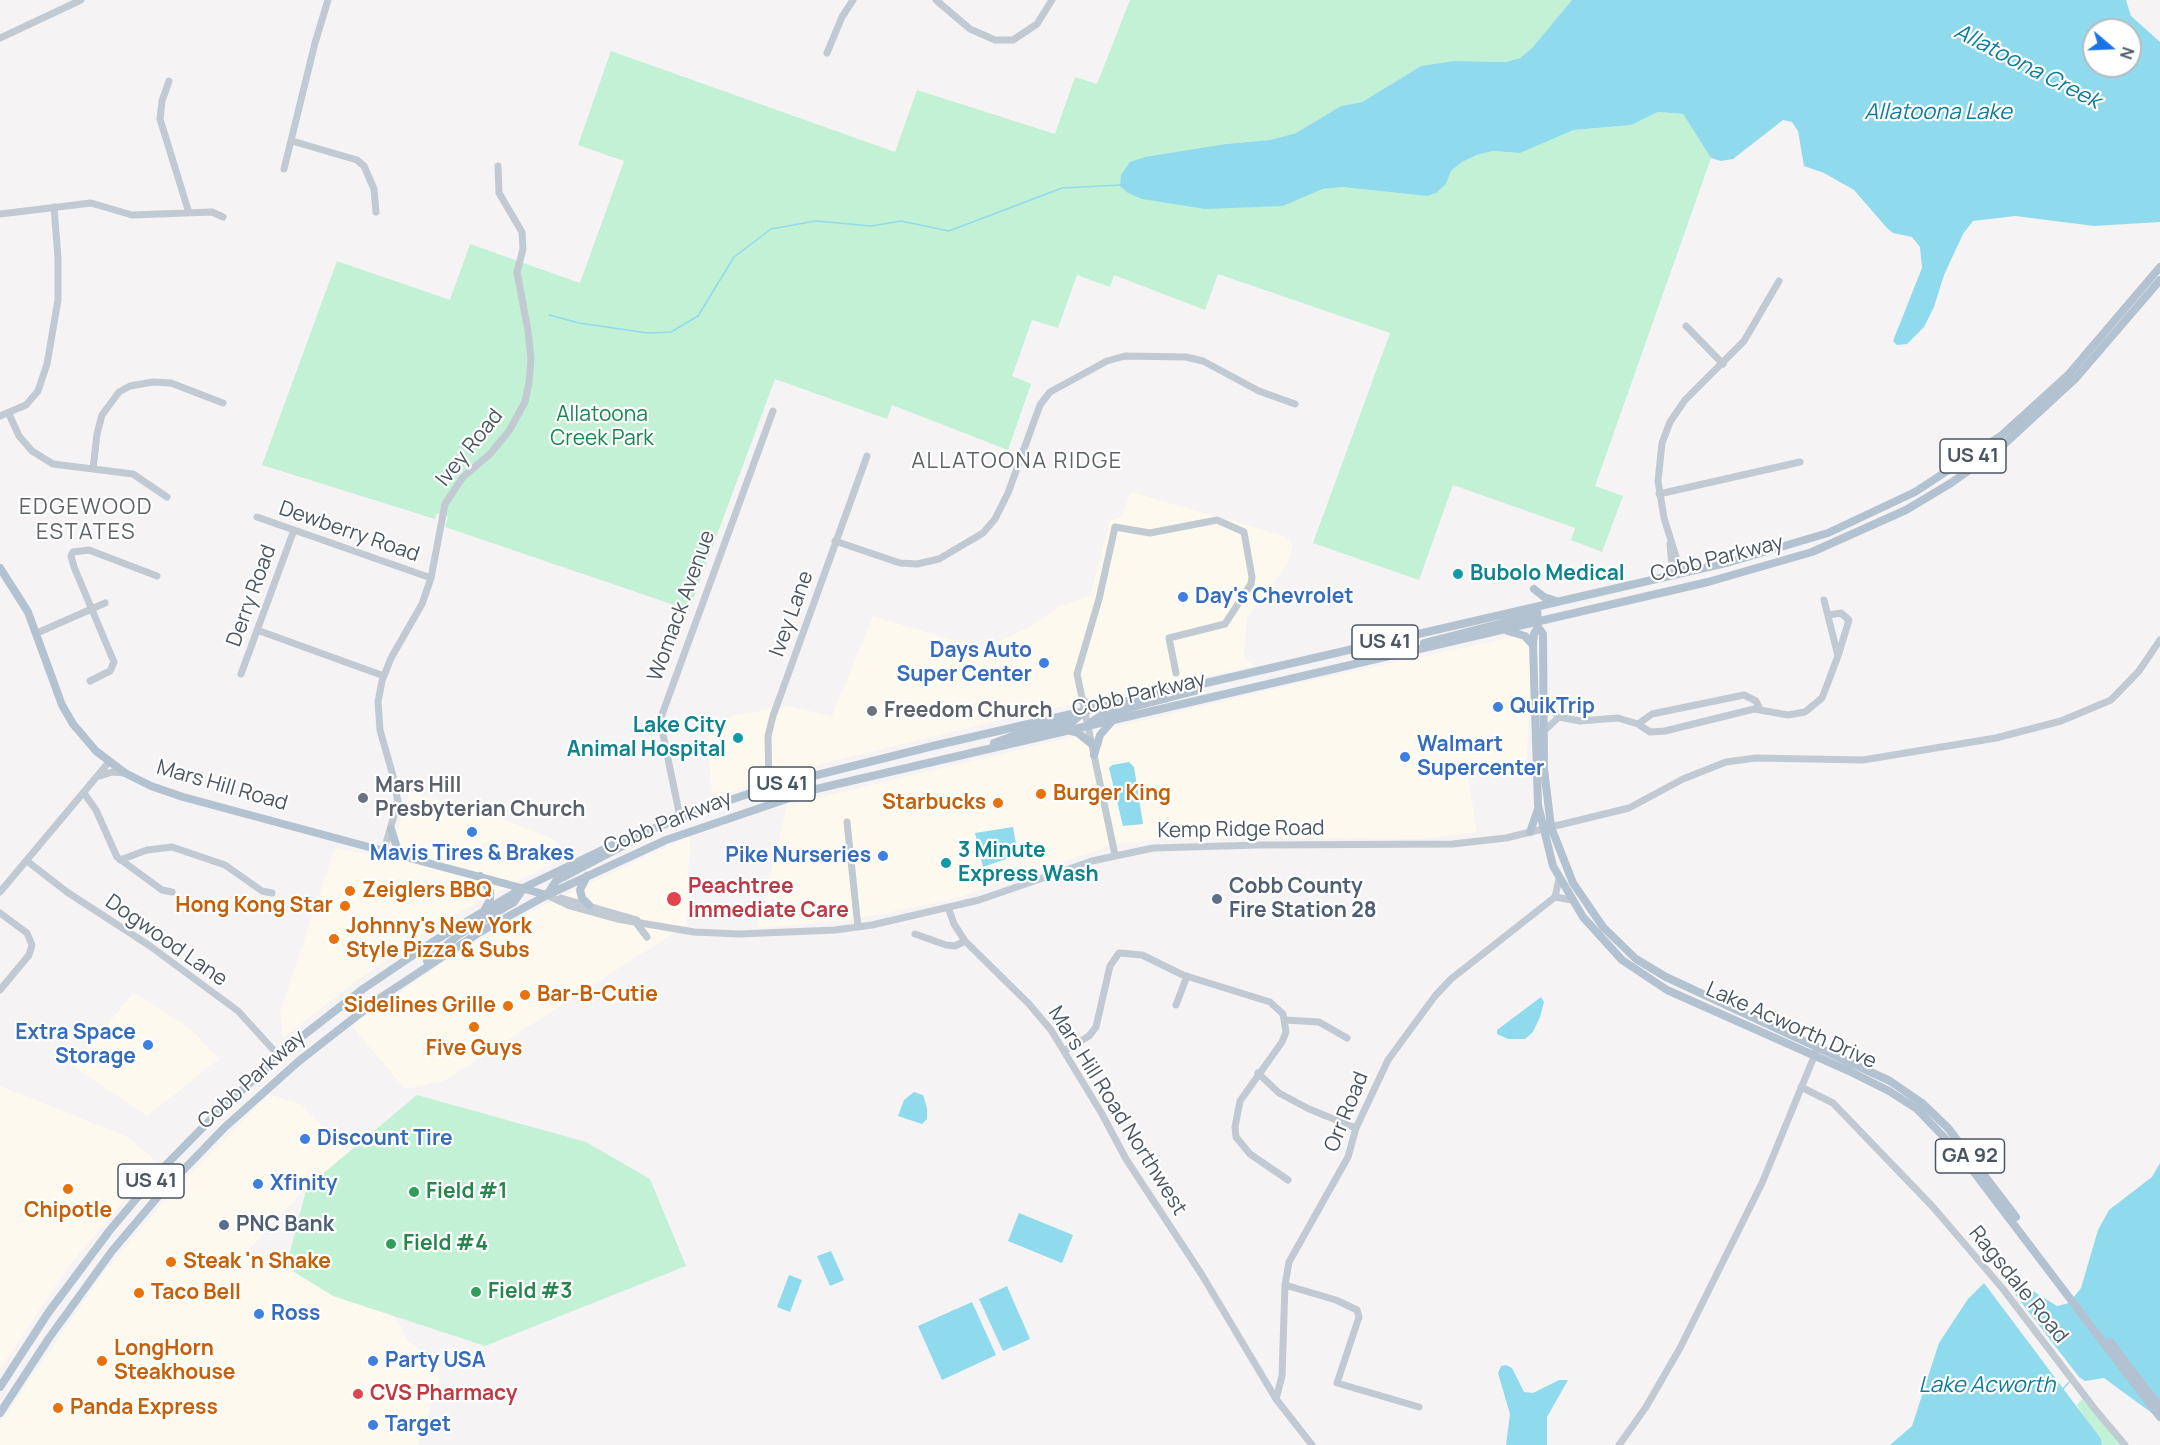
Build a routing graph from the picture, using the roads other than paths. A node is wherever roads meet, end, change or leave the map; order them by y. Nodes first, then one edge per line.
1 (81, 0) edge
2 (328, 0) edge
3 (853, 0) edge
4 (936, 0) edge
5 (1052, 0) edge
6 (0, 38) edge
7 (827, 53) dead end
8 (169, 81) dead end
9 (292, 141) junction
10 (498, 166) dead end
11 (284, 169) dead end
12 (54, 207) junction
13 (376, 212) dead end
14 (189, 213) junction
15 (0, 214) edge
16 (223, 218) dead end
17 (2160, 267) edge
18 (2160, 280) edge
19 (1779, 281) dead end
20 (1686, 326) dead end
21 (1723, 364) junction
22 (223, 403) dead end
23 (1295, 404) dead end
24 (772, 411) dead end
25 (9, 414) junction
26 (0, 416) edge
27 (867, 456) dead end
28 (1800, 462) dead end
29 (93, 469) junction
30 (1945, 474) junction
31 (1951, 483) junction
32 (1659, 494) junction
33 (167, 497) dead end
34 (257, 517) dead end
35 (294, 530) junction
36 (1670, 541) junction
37 (835, 542) junction
38 (1694, 571) junction
39 (2, 575) edge
40 (157, 576) dead end
41 (431, 578) junction
42 (1664, 578) junction
43 (1534, 589) dead end
44 (1824, 600) dead end
45 (1560, 601) junction
46 (105, 603) dead end
47 (92, 609) junction
48 (1828, 615) junction
49 (1537, 617) junction
50 (257, 630) junction
51 (37, 633) junction
52 (1493, 633) junction
53 (2160, 640) edge
54 (1533, 645) junction
55 (1412, 650) junction
56 (1838, 656) junction
57 (1176, 673) dead end
58 (241, 674) dead end
59 (384, 676) junction
60 (90, 681) dead end
61 (1205, 684) junction
62 (1083, 701) junction
63 (1544, 702) junction
64 (1098, 708) junction
65 (1760, 709) junction
66 (1085, 711) junction
67 (1559, 717) junction
68 (1114, 719) junction
69 (1638, 724) junction
70 (1088, 725) junction
71 (1067, 730) junction
72 (1544, 731) junction
73 (1092, 744) junction
74 (978, 751) junction
75 (1094, 755) junction
76 (109, 762) junction
77 (125, 773) junction
78 (95, 779) junction
79 (769, 787) junction
80 (84, 794) junction
81 (1538, 805) junction
82 (680, 817) junction
83 (847, 822) dead end
84 (1547, 828) junction
85 (392, 829) junction
86 (650, 830) junction
87 (1530, 832) junction
88 (384, 850) junction
89 (404, 855) junction
90 (1115, 855) junction
91 (120, 860) junction
92 (27, 861) junction
93 (480, 876) junction
94 (587, 876) junction
95 (1559, 879) junction
96 (523, 888) junction
97 (0, 892) edge
98 (172, 892) dead end
99 (272, 893) dead end
100 (547, 895) junction
101 (1555, 897) junction
102 (1572, 900) junction
103 (589, 905) junction
104 (948, 907) junction
105 (484, 910) junction
106 (0, 913) edge
107 (637, 924) junction
108 (650, 925) junction
109 (858, 927) junction
110 (915, 934) dead end
111 (647, 937) dead end
112 (965, 941) junction
113 (1187, 976) junction
114 (410, 978) junction
115 (0, 990) edge
116 (1176, 1005) dead end
117 (1285, 1020) junction
118 (1347, 1038) dead end
119 (1818, 1047) junction
120 (1064, 1051) junction
121 (279, 1056) junction
122 (1814, 1056) junction
123 (1258, 1074) junction
124 (1801, 1087) junction
125 (1356, 1128) junction
126 (1288, 1180) dead end
127 (2034, 1246) junction
128 (1285, 1285) junction
129 (0, 1387) edge
130 (1276, 1399) junction
131 (1419, 1407) dead end
132 (2160, 1407) edge
133 (0, 1413) edge
134 (2160, 1417) edge
135 (1312, 1445) edge
136 (1619, 1445) edge
137 (2125, 1445) edge

1 - 6 street
2 - 9 street
3 - 7 street
4 - 5 street
8 - 14 street
9 - 11 street
9 - 13 street
10 - 41 street, Ivey Road
12 - 14 street
12 - 15 street
12 - 25 street
14 - 16 street
17 - 30 main road, Cobb Parkway / US 41
18 - 31 main road, Cobb Parkway / US 41
19 - 21 street
20 - 21 street
21 - 32 street
22 - 29 street
23 - 37 street
24 - 82 street, Womack Avenue
25 - 26 street
25 - 29 street
27 - 37 street, Ivey Lane
28 - 32 street
29 - 33 street
30 - 31 main road
30 - 38 main road, Cobb Parkway / US 41
31 - 49 main road, Cobb Parkway / US 41
32 - 36 street
34 - 35 street, Dewberry Road
35 - 41 street, Dewberry Road
35 - 50 street, Derry Road
36 - 38 street
36 - 42 street
37 - 79 street, Ivey Lane
38 - 42 main road, Cobb Parkway / US 41
39 - 51 main road, Mars Hill Road
40 - 47 street
41 - 59 street, Ivey Road
42 - 45 main road, Cobb Parkway / US 41
43 - 45 main road
44 - 48 street
45 - 49 main road, Cobb Parkway / US 41
46 - 47 street
47 - 51 street
47 - 60 street
48 - 56 street
48 - 56 street
49 - 52 main road, Cobb Parkway / US 41
49 - 54 main road, Lake Acworth Drive / GA 92
49 - 55 main road
49 - 61 main road, Cobb Parkway / US 41
49 - 63 main road, Lake Acworth Drive / GA 92
50 - 58 street, Derry Road
50 - 59 street
51 - 76 main road, Mars Hill Road
52 - 54 main road
52 - 55 main road, Cobb Parkway / US 41
53 - 84 street, Kemp Ridge Road
54 - 81 main road, Lake Acworth Drive / GA 92
55 - 68 main road, Cobb Parkway / US 41
56 - 65 street
57 - 62 street
59 - 85 street, Ivey Road
61 - 64 main road, Cobb Parkway / US 41
61 - 70 main road
62 - 64 main road
62 - 66 street
63 - 67 street
63 - 72 main road, Lake Acworth Drive / GA 92
64 - 66 main road, Cobb Parkway / US 41
65 - 69 street
65 - 69 street
66 - 70 street
66 - 74 main road
66 - 79 main road, Cobb Parkway / US 41
67 - 69 street
67 - 72 street
68 - 70 main road, Cobb Parkway / US 41
68 - 75 main road
70 - 71 main road, Cobb Parkway / US 41
70 - 73 street
71 - 73 main road
71 - 74 main road, Cobb Parkway / US 41
72 - 84 main road, Lake Acworth Drive / GA 92
73 - 75 street
74 - 94 main road, Cobb Parkway / US 41
75 - 90 street
76 - 77 main road, Mars Hill Road
76 - 78 street
77 - 78 street
77 - 88 main road, Mars Hill Road
78 - 80 street
79 - 82 main road, Cobb Parkway / US 41
80 - 91 street
80 - 92 street
81 - 84 main road, Lake Acworth Drive / GA 92
81 - 87 main road
82 - 86 main road, Cobb Parkway / US 41
83 - 109 street
84 - 87 street, Kemp Ridge Road
84 - 95 main road, Lake Acworth Drive / GA 92
84 - 119 main road, Lake Acworth Drive / GA 92
85 - 88 street, Ivey Road
85 - 89 main road
86 - 96 main road, Cobb Parkway / US 41
86 - 100 main road
87 - 90 street, Kemp Ridge Road
88 - 89 main road, Mars Hill Road
89 - 93 main road, Mars Hill Road
90 - 104 street, Kemp Ridge Road
91 - 98 street
91 - 99 street
92 - 97 street
92 - 121 street, Dogwood Lane
93 - 96 main road, Mars Hill Road
93 - 105 main road
94 - 100 main road, Cobb Parkway / US 41
94 - 103 main road
95 - 101 street
95 - 102 main road, Lake Acworth Drive / GA 92
96 - 100 main road, Mars Hill Road
96 - 105 main road, Cobb Parkway / US 41
96 - 114 main road
100 - 103 street
100 - 107 street
100 - 114 main road, Cobb Parkway / US 41
101 - 102 street
101 - 125 street, Orr Road
102 - 122 main road, Lake Acworth Drive / GA 92
103 - 108 street
104 - 109 street
104 - 112 street, Mars Hill Road Northwest
105 - 121 main road, Cobb Parkway / US 41
106 - 115 street
107 - 108 street
107 - 111 street
108 - 109 street
110 - 112 street
112 - 120 street, Mars Hill Road Northwest
113 - 116 street
113 - 117 street
113 - 120 street
114 - 133 main road, Cobb Parkway / US 41
117 - 118 street
117 - 123 street
119 - 122 street
119 - 127 main road, Lake Acworth Drive / GA 92
120 - 130 street, Mars Hill Road Northwest
121 - 129 main road, Cobb Parkway / US 41
122 - 124 street
122 - 127 main road, Lake Acworth Drive / GA 92
123 - 125 street
123 - 126 street
124 - 136 street
124 - 137 street, Ragsdale Road
125 - 128 street, Orr Road
127 - 132 main road, Lake Acworth Drive / GA 92
127 - 134 main road, Lake Acworth Drive / GA 92
128 - 130 street, Orr Road
128 - 131 street
130 - 135 street, Mars Hill Road Northwest

